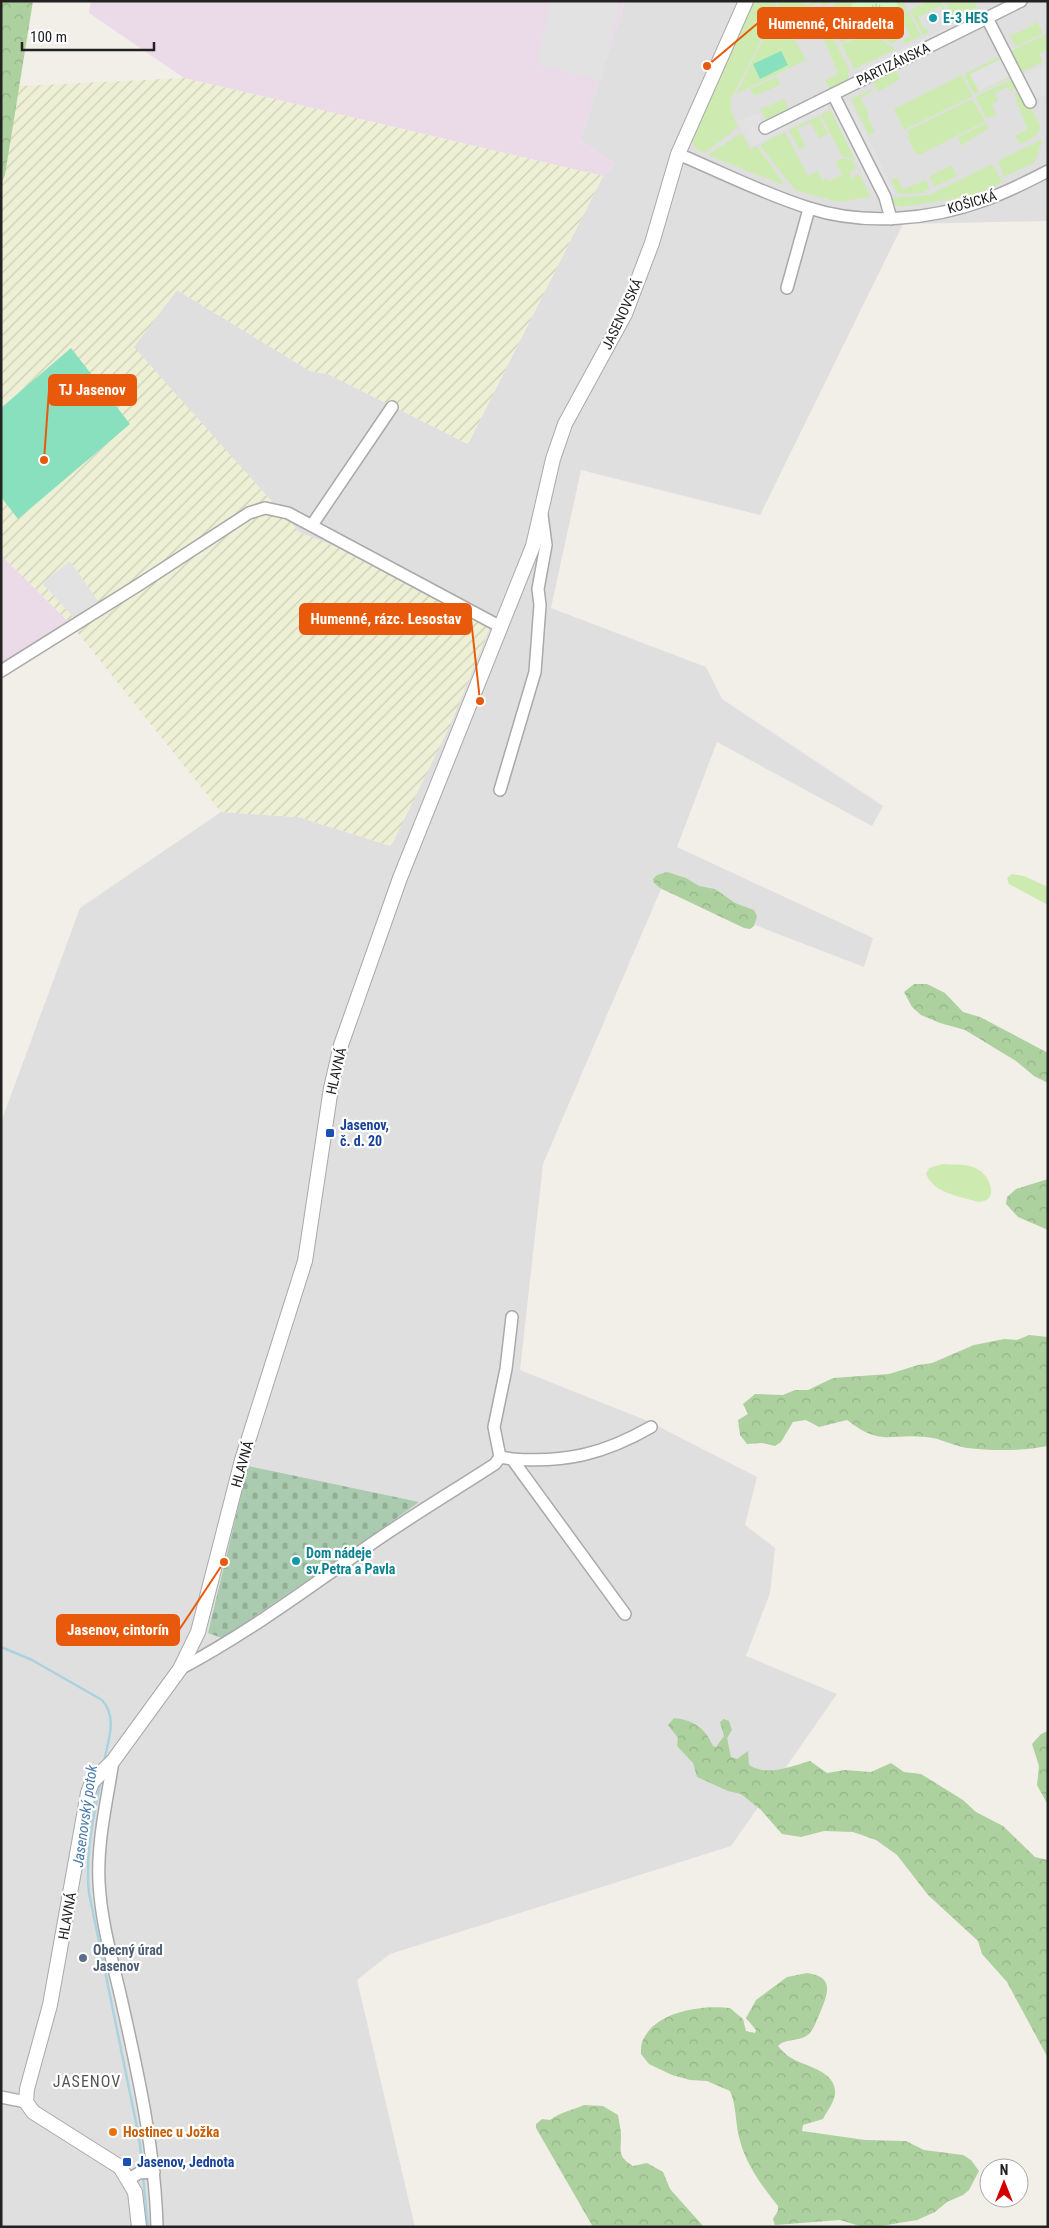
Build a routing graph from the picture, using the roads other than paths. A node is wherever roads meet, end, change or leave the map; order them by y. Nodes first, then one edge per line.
1 (746, 1) edge
2 (1022, 1) edge
3 (987, 18) junction
4 (833, 94) junction
5 (1030, 102) dead end
6 (765, 128) dead end
7 (678, 154) junction
8 (1048, 171) edge
9 (809, 209) junction
10 (891, 219) junction
11 (787, 288) dead end
12 (392, 407) dead end
13 (542, 513) junction
14 (312, 525) junction
15 (501, 627) junction
16 (496, 640) joint
17 (1, 671) edge
18 (500, 790) dead end
19 (512, 1317) dead end
20 (651, 1427) dead end
21 (506, 1458) junction
22 (626, 1614) dead end
23 (198, 1632) junction
24 (210, 1653) junction
25 (180, 1668) junction
26 (111, 1764) junction
27 (1, 2097) edge
28 (26, 2102) junction
29 (143, 2174) junction
30 (139, 2227) edge
31 (157, 2227) edge

1 - 7 street, JASENOVSKÁ
2 - 3 street, PARTIZÁNSKA
3 - 4 street, PARTIZÁNSKA
3 - 5 street
4 - 6 street, PARTIZÁNSKA
4 - 10 street
7 - 9 street, KOŠICKÁ
7 - 13 street, JASENOVSKÁ
8 - 10 street, KOŠICKÁ
9 - 10 street, KOŠICKÁ
9 - 11 street
12 - 14 street
13 - 15 street, JASENOVSKÁ
13 - 18 street
14 - 15 street
14 - 17 street
15 - 16 street, JASENOVSKÁ
16 - 23 street, HLAVNÁ
19 - 21 street
20 - 21 street
21 - 22 street
21 - 24 street
23 - 24 street
23 - 25 street, HLAVNÁ
24 - 25 street
25 - 26 street, HLAVNÁ
26 - 28 street, HLAVNÁ
26 - 29 street
27 - 28 street
28 - 29 street
29 - 30 street
29 - 31 street

